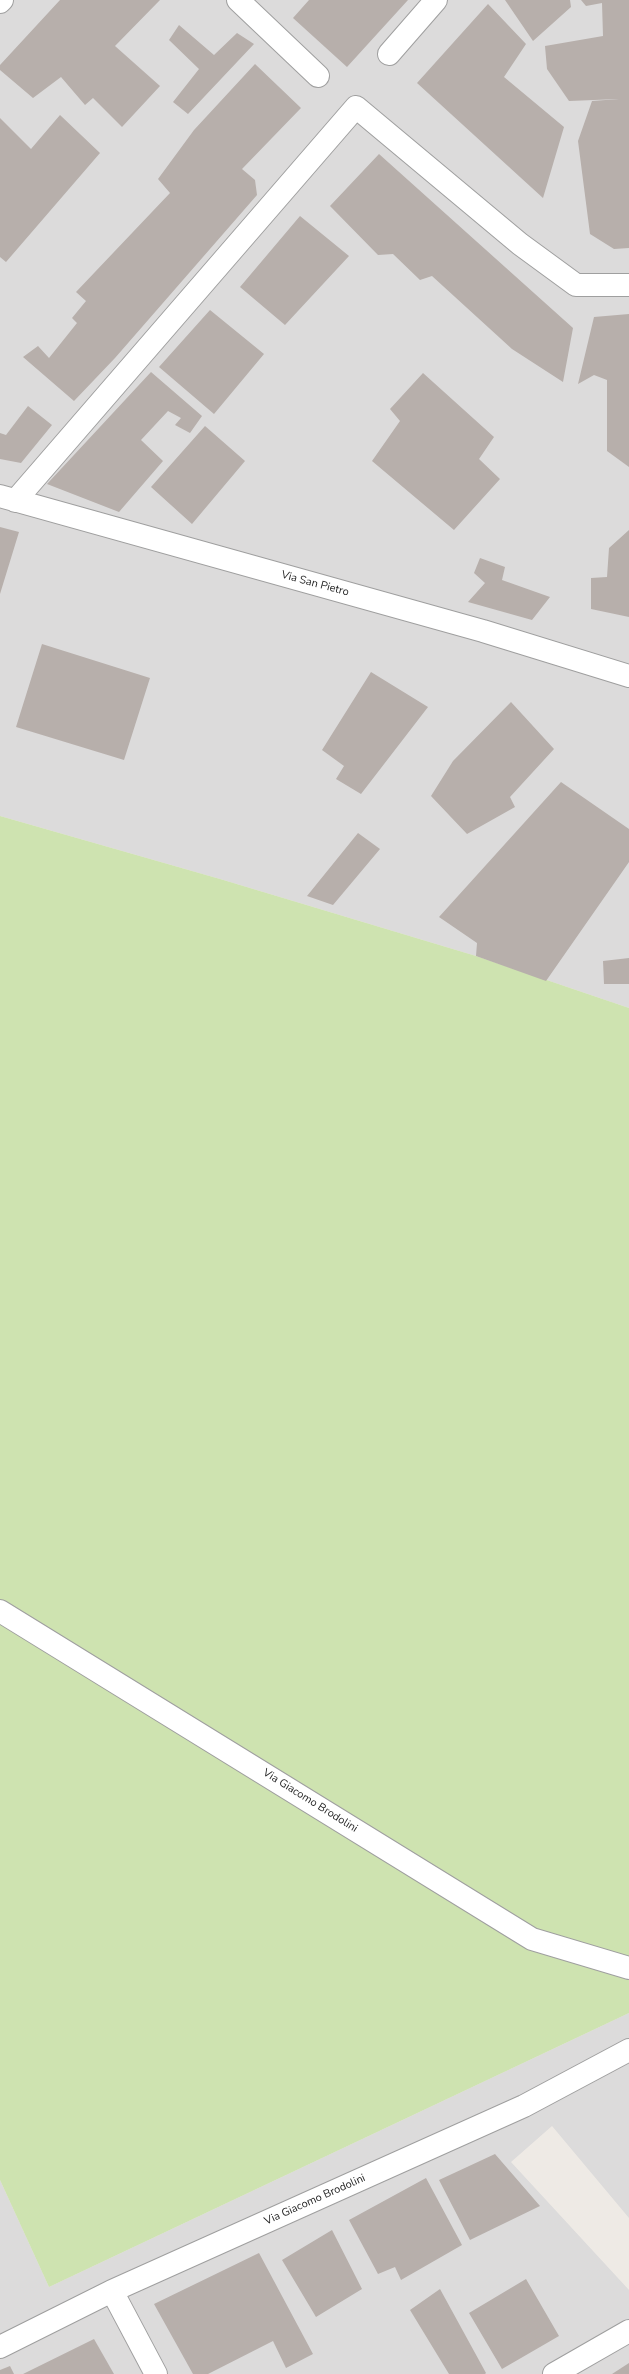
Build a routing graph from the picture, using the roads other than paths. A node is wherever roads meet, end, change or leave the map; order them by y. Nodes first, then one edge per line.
1 (238, 0) edge
2 (436, 0) edge
3 (389, 54) dead end
4 (318, 76) dead end
5 (629, 285) edge
6 (8, 498) edge
7 (629, 676) edge
8 (0, 1611) edge
9 (629, 1968) edge
10 (629, 2050) edge
11 (112, 2291) junction
12 (629, 2331) edge
13 (0, 2347) edge
14 (156, 2374) edge
15 (554, 2374) edge

1 - 4 street
2 - 3 street
5 - 6 street
6 - 7 street, Via San Pietro
8 - 9 street, Via Giacomo Brodolini
10 - 11 street, Via Giacomo Brodolini
11 - 13 street, Via Giacomo Brodolini
11 - 14 street
12 - 15 street

